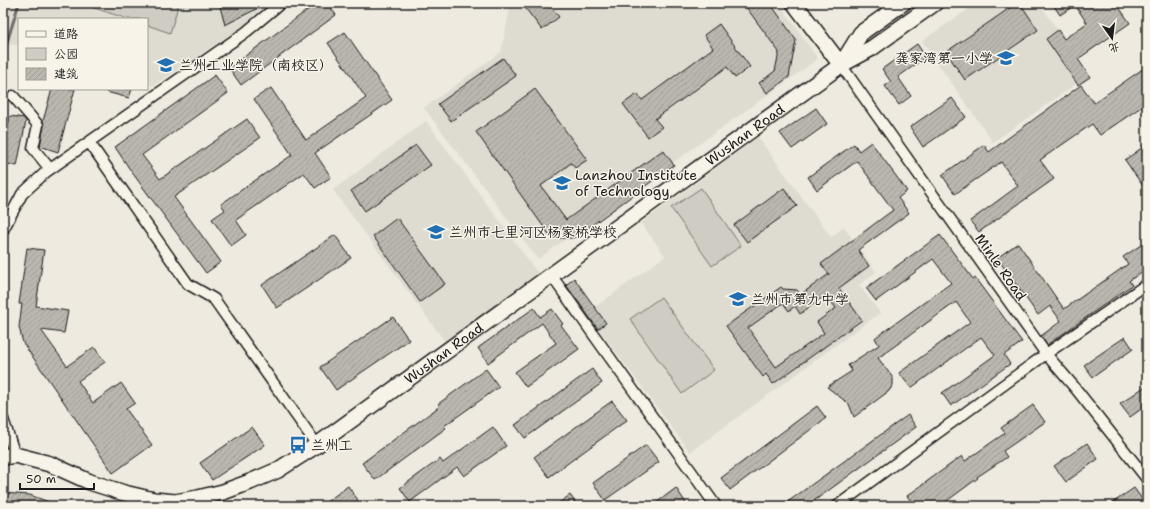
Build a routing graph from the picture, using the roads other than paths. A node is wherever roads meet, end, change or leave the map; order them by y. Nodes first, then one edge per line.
1 (281, 3) edge
2 (794, 3) edge
3 (903, 3) edge
4 (935, 3) edge
5 (841, 65) junction
6 (13, 96) dead end
7 (89, 142) junction
8 (50, 169) junction
9 (3, 230) edge
10 (550, 275) junction
11 (1147, 284) edge
12 (1046, 354) junction
13 (3, 419) edge
14 (317, 445) junction
15 (9, 456) edge
16 (1147, 480) edge
17 (716, 506) edge
18 (836, 506) edge

1 - 7 street
2 - 5 main road
3 - 5 main road
4 - 5 main road, Wushan Road
5 - 10 main road, Wushan Road
5 - 12 street, Minle Road
6 - 8 street
7 - 8 street
7 - 14 street
8 - 9 street
10 - 14 main road, Wushan Road
10 - 17 street
11 - 12 street
12 - 16 street, Minle Road
12 - 18 street
13 - 15 street
14 - 15 main road, Wushan Road

